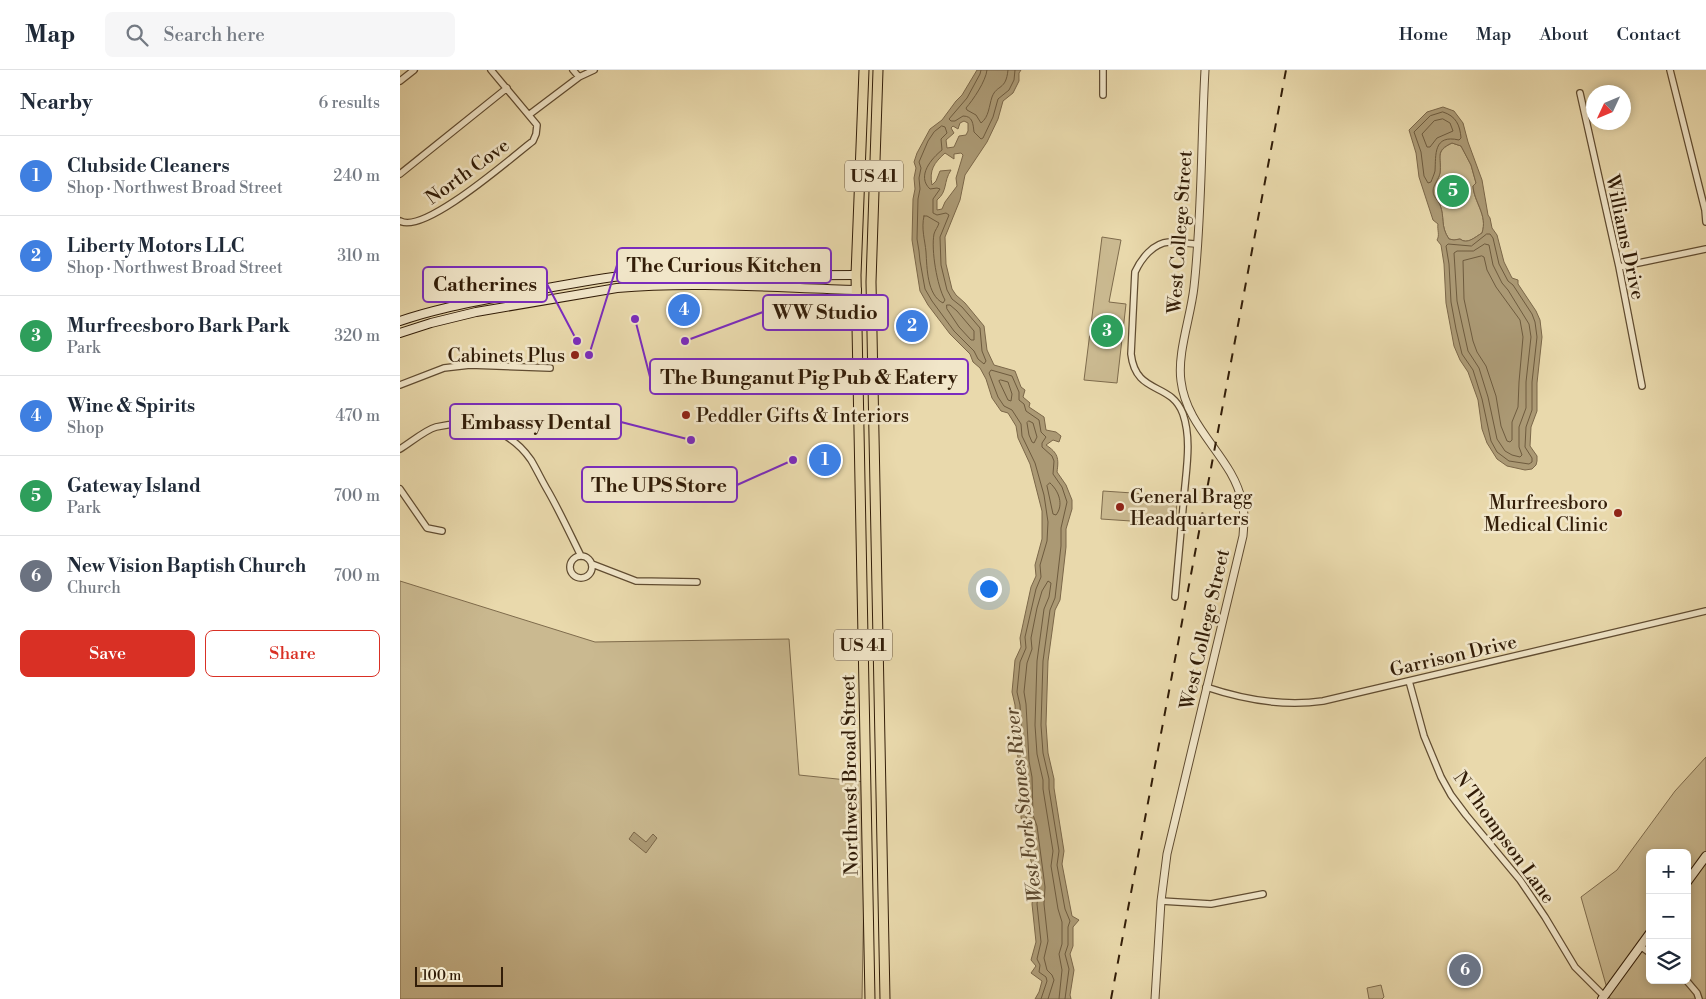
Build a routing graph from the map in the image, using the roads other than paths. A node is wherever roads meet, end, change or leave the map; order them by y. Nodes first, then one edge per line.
1 (414, 70) edge
2 (491, 70) edge
3 (573, 70) edge
4 (594, 70) edge
5 (864, 70) edge
6 (878, 70) edge
7 (1103, 70) edge
8 (1205, 70) edge
9 (1670, 70) edge
10 (579, 77) junction
11 (400, 81) edge
12 (507, 88) junction
13 (862, 93) junction
14 (1580, 93) dead end
15 (876, 94) junction
16 (1103, 95) dead end
17 (530, 114) junction
18 (400, 174) edge
19 (400, 221) edge
20 (1706, 222) edge
21 (1197, 244) junction
22 (1706, 249) edge
23 (1619, 267) junction
24 (856, 274) junction
25 (871, 282) junction
26 (857, 290) junction
27 (465, 304) junction
28 (467, 314) junction
29 (400, 321) edge
30 (400, 333) edge
31 (550, 368) dead end
32 (400, 385) edge
33 (1642, 386) dead end
34 (860, 446) junction
35 (874, 446) junction
36 (400, 449) edge
37 (400, 489) edge
38 (861, 502) junction
39 (875, 503) junction
40 (442, 531) dead end
41 (581, 556) junction
42 (592, 564) junction
43 (877, 578) junction
44 (862, 579) junction
45 (697, 582) dead end
46 (1175, 596) dead end
47 (1706, 611) edge
48 (1409, 681) junction
49 (1206, 687) junction
50 (866, 782) junction
51 (881, 782) junction
52 (1706, 856) edge
53 (882, 863) junction
54 (867, 864) junction
55 (1691, 877) edge
56 (1263, 894) dead end
57 (1161, 901) junction
58 (1646, 938) edge
59 (1640, 946) junction
60 (1646, 950) edge
61 (1689, 984) edge
62 (1603, 998) edge
63 (870, 999) edge
64 (885, 999) edge
65 (1155, 999) edge
66 (1699, 999) edge

1 - 11 street
2 - 12 street
3 - 10 street
4 - 10 street
5 - 13 main road, Northwest Broad Street / US 41
6 - 15 main road, Northwest Broad Street / US 41
7 - 16 street
8 - 21 street, West College Street
9 - 20 street
10 - 17 street
12 - 17 street
12 - 18 street, North Cove
13 - 15 main road
13 - 24 main road, Northwest Broad Street / US 41
14 - 23 street, Williams Drive
15 - 25 main road, Northwest Broad Street / US 41
17 - 19 street, North Cove
21 - 46 street
21 - 49 street, West College Street
22 - 23 street
23 - 33 street, Williams Drive
24 - 25 main road
24 - 26 main road, Northwest Broad Street / US 41
24 - 27 main road
25 - 26 main road
25 - 35 main road, Northwest Broad Street / US 41
26 - 28 main road
26 - 34 main road, Northwest Broad Street / US 41
27 - 28 main road
27 - 29 main road
28 - 30 main road
31 - 32 street
34 - 35 main road
34 - 38 main road, Northwest Broad Street / US 41
35 - 39 main road, Northwest Broad Street / US 41
36 - 41 street
37 - 40 street
38 - 39 main road
38 - 44 main road, Northwest Broad Street / US 41
39 - 43 main road, Northwest Broad Street / US 41
41 - 42 street
41 - 42 street
42 - 45 street
43 - 44 main road
43 - 51 main road, Northwest Broad Street / US 41
44 - 50 main road, Northwest Broad Street / US 41
47 - 48 street, Garrison Drive
48 - 49 street, Garrison Drive
48 - 62 street, N Thompson Lane
49 - 57 street, West College Street
50 - 51 main road
50 - 54 main road, Northwest Broad Street / US 41
51 - 53 main road, Northwest Broad Street / US 41
52 - 55 main road
53 - 54 main road
53 - 64 main road, Northwest Broad Street / US 41
54 - 63 main road, Northwest Broad Street / US 41
56 - 57 street
57 - 65 street, West College Street
58 - 59 main road
59 - 60 street
59 - 62 main road
61 - 66 street

